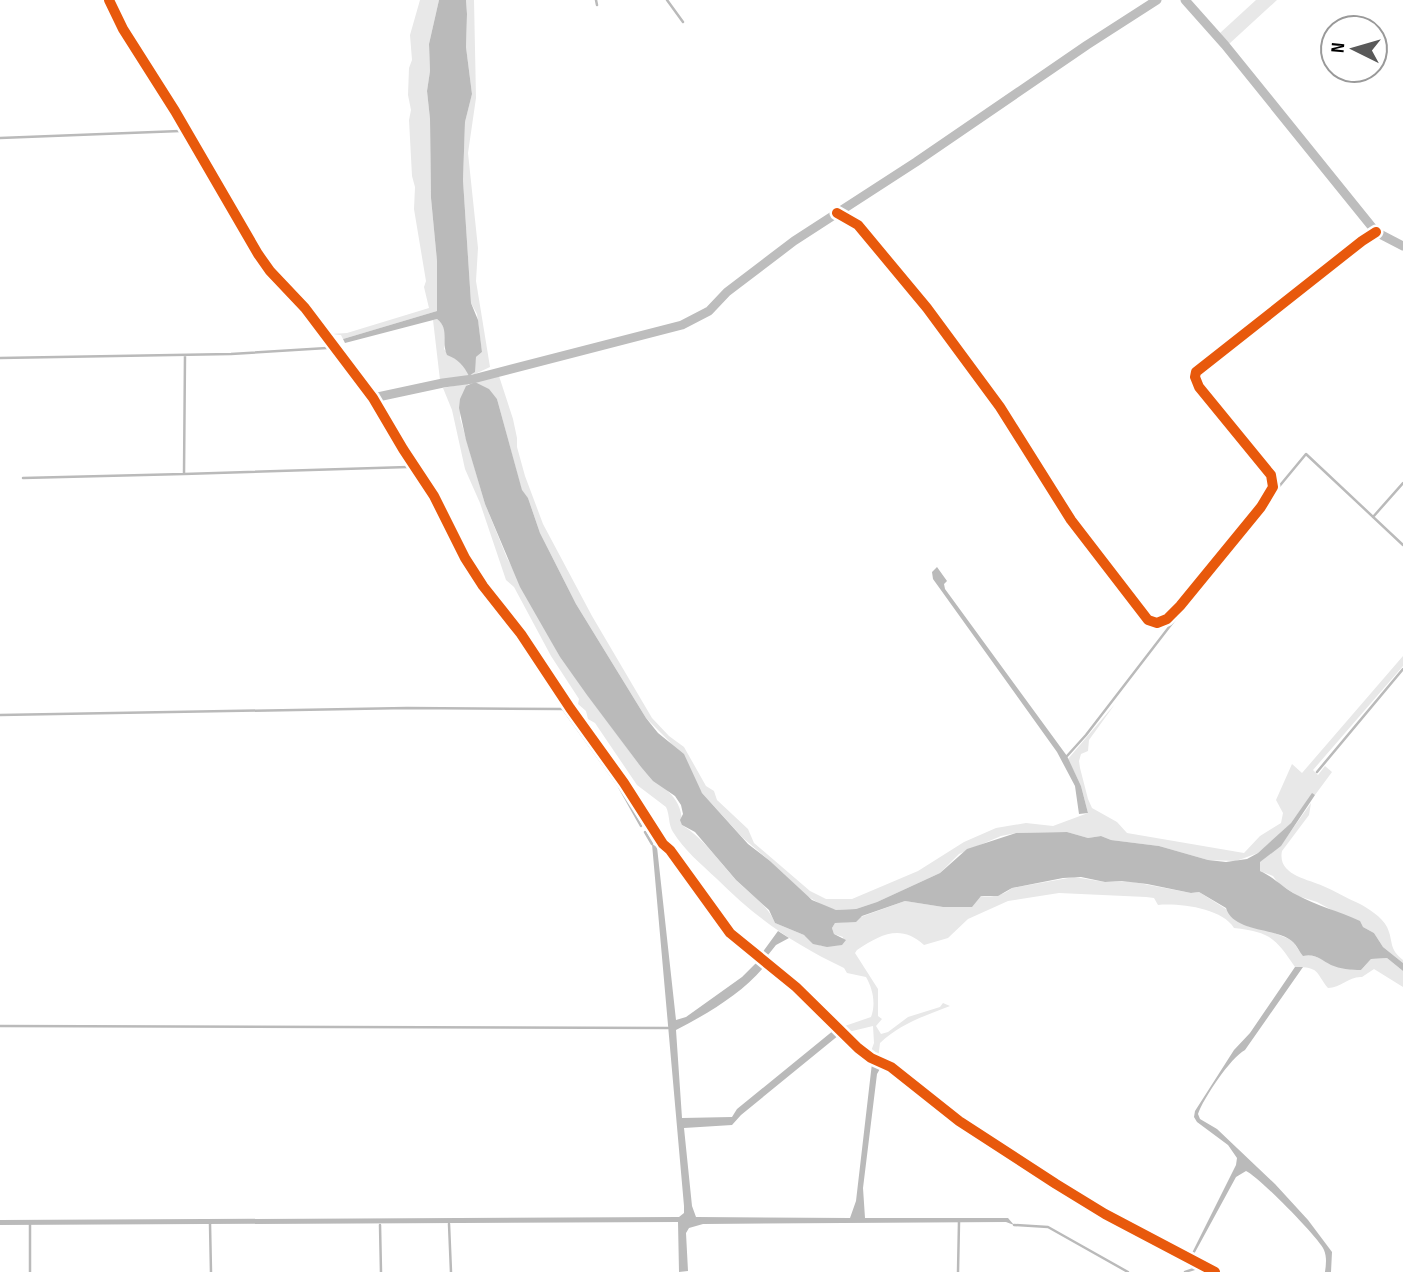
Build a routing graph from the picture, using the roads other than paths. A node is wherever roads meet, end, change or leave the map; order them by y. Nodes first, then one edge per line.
1 (109, 0) edge
2 (1157, 0) edge
3 (1185, 0) edge
4 (837, 214) junction
5 (1376, 232) junction
6 (1403, 246) edge
7 (373, 398) junction
8 (1215, 1272) edge

1 - 7 street
2 - 4 street
3 - 5 street
4 - 5 street
4 - 7 street
5 - 6 street
7 - 8 street

